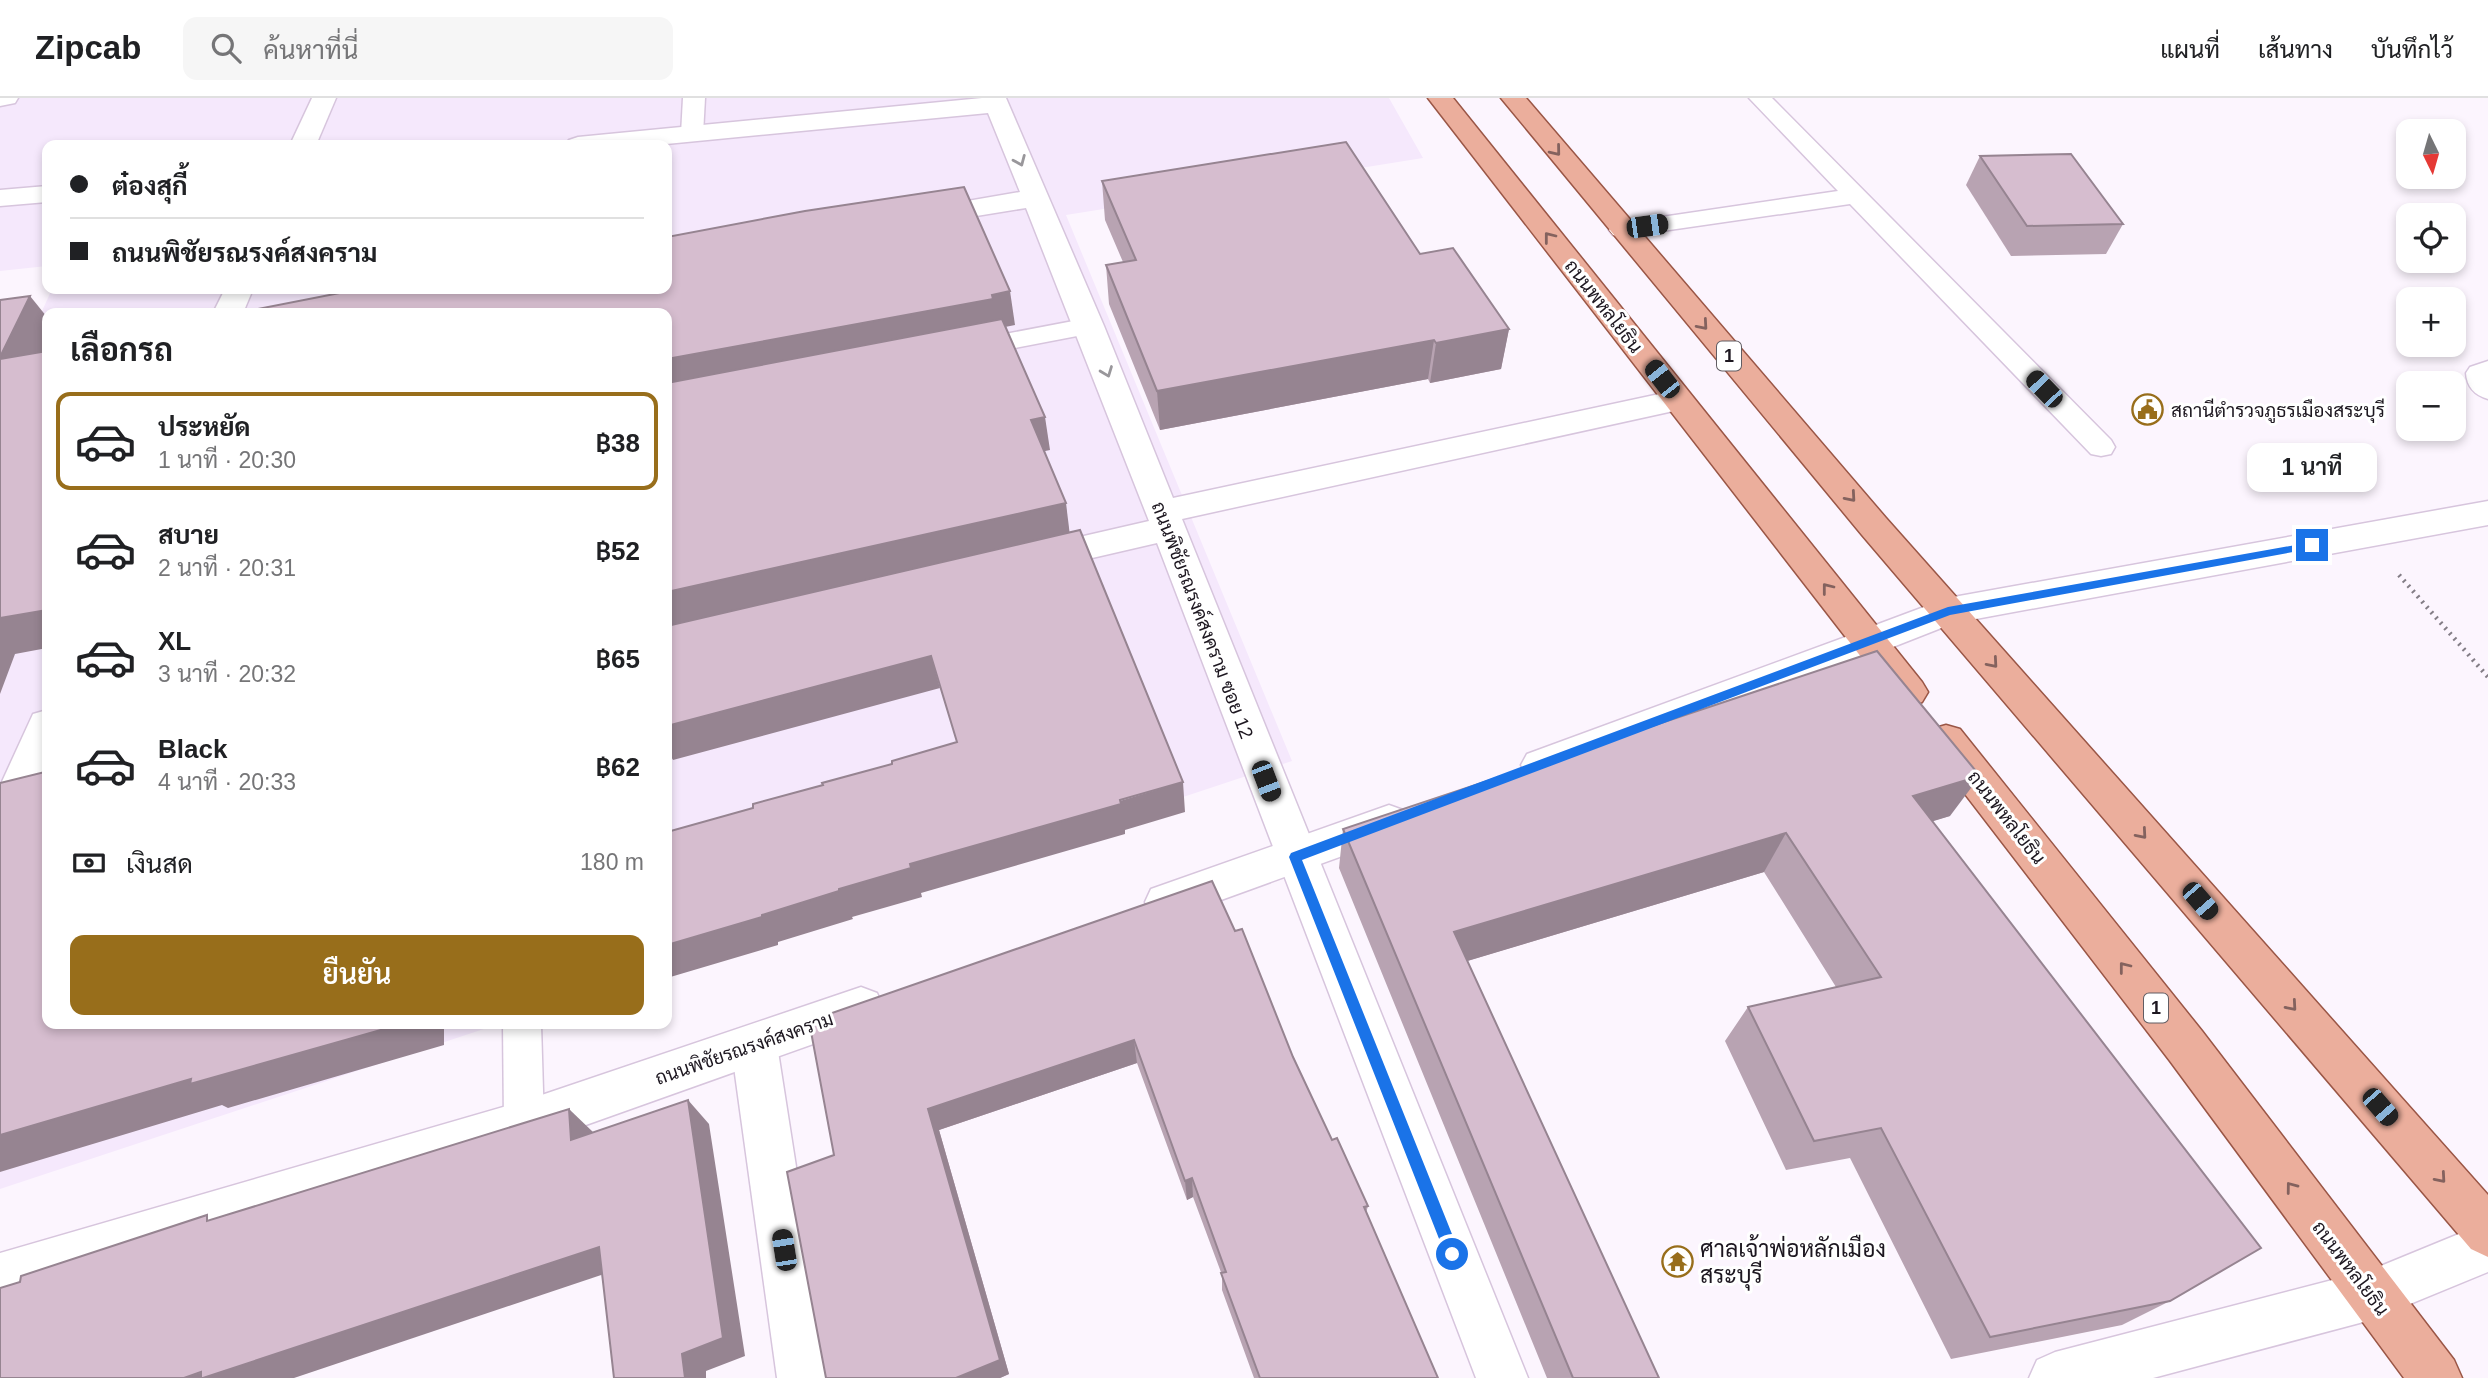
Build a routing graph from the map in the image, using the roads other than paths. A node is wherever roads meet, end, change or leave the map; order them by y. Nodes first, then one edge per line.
1 (6, 98) edge
2 (324, 98) edge
3 (694, 98) edge
4 (1440, 98) edge
5 (1513, 98) edge
6 (1760, 98) edge
7 (0, 99) edge
8 (995, 101) edge
9 (692, 134) junction
10 (305, 140) edge
11 (630, 140) edge
12 (42, 194) edge
13 (1855, 196) junction
14 (0, 198) edge
15 (1035, 198) junction
16 (899, 220) edge
17 (1621, 230) junction
18 (1089, 326) junction
19 (939, 354) edge
20 (2488, 369) edge
21 (2488, 390) edge
22 (1678, 400) junction
23 (2101, 447) dead end
24 (2488, 513) edge
25 (1164, 520) junction
26 (1005, 566) edge
27 (1948, 611) junction
28 (1870, 642) junction
29 (42, 747) edge
30 (1504, 779) edge
31 (32, 791) edge
32 (1426, 808) edge
33 (0, 845) edge
34 (1295, 857) junction
35 (1124, 916) edge
36 (899, 994) edge
37 (522, 1029) edge
38 (754, 1045) junction
39 (524, 1124) junction
40 (2488, 1232) edge
41 (2488, 1247) edge
42 (0, 1278) edge
43 (2371, 1294) junction
44 (803, 1378) edge
45 (1502, 1378) edge
46 (2055, 1378) edge
47 (2436, 1378) edge

1 - 7 street
2 - 10 street
3 - 9 lane
22 -> 4 main road, ถนนพหลโยธิน / 1
5 -> 17 main road, 1
6 - 13 lane
8 - 9 street
8 -> 15 street, ถนนพิชัยรณรงค์สงคราม ซอย 12
9 - 11 street
12 - 14 street
13 - 17 lane
13 - 23 lane
15 - 16 street
15 - 18 street, ถนนพิชัยรณรงค์สงคราม ซอย 12
17 -> 27 main road, 1
18 - 19 lane
18 -> 25 street, ถนนพิชัยรณรงค์สงคราม ซอย 12
20 - 21 lane
22 - 25 street
28 -> 22 main road, ถนนพหลโยธิน / 1
24 - 27 street
25 - 26 street
25 - 34 street, ถนนพิชัยรณรงค์สงคราม ซอย 12
27 - 28 street
27 -> 40 main road, 1
28 - 30 street
43 -> 28 main road, ถนนพหลโยธิน / 1
29 - 31 street
31 - 33 street
32 - 34 street
34 - 35 street
34 - 45 street, ถนนพิชัยรณรงค์สงคราม ซอย 12
36 - 38 street, ถนนพิชัยรณรงค์สงคราม
37 - 39 lane
38 - 39 street, ถนนพิชัยรณรงค์สงคราม
38 - 44 street
39 - 42 street, ถนนพิชัยรณรงค์สงคราม
41 - 43 street
43 - 46 street
43 - 47 main road, ถนนพหลโยธิน / 1

